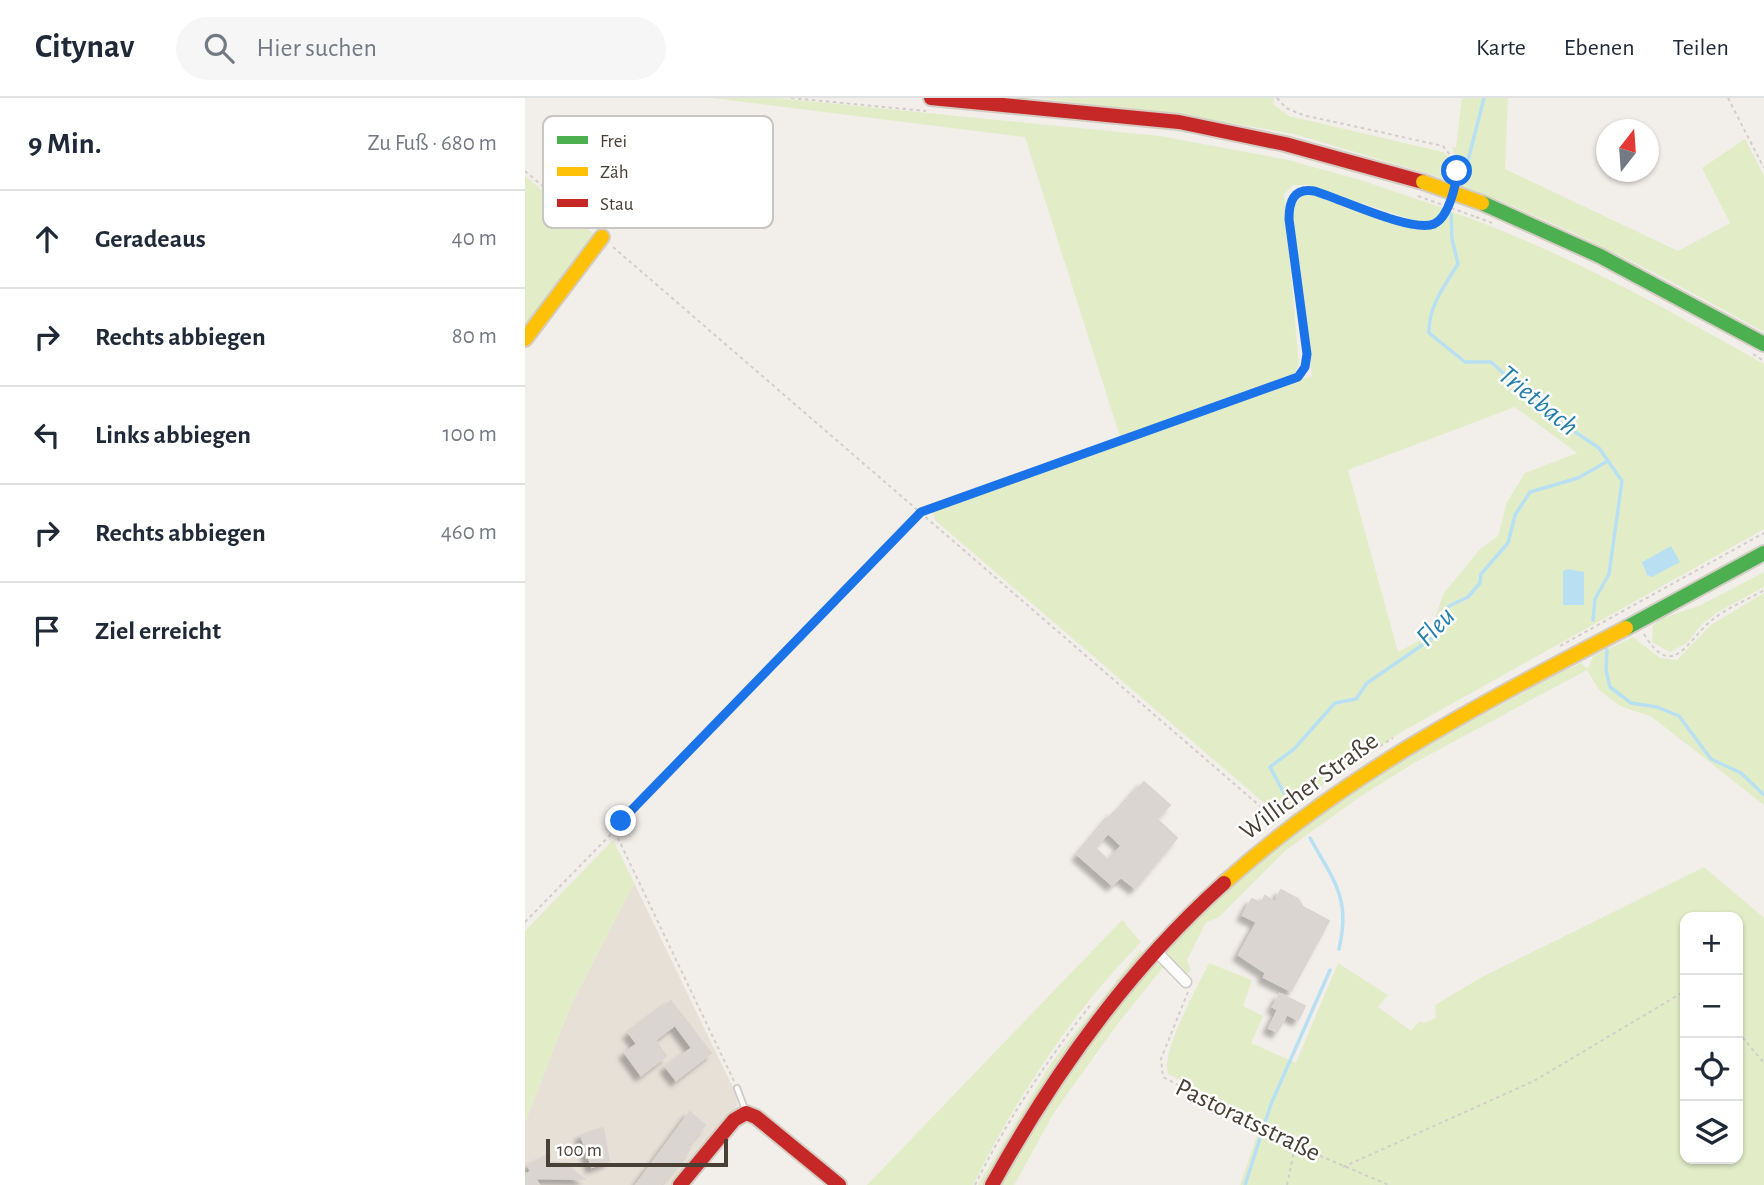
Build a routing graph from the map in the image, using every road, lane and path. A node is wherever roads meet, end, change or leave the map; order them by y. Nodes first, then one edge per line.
1 (791, 98) edge
2 (1277, 98) edge
3 (1728, 98) edge
4 (932, 105) edge
5 (1764, 168) edge
6 (525, 171) edge
7 (1455, 183) dead end
8 (543, 186) edge
9 (1421, 189) junction
10 (1449, 201) dead end
11 (1500, 226) dead end
12 (592, 228) edge
13 (602, 237) junction
14 (525, 339) edge
15 (1764, 344) edge
16 (1745, 350) dead end
17 (1764, 361) edge
18 (921, 512) junction
19 (1764, 533) edge
20 (1764, 553) edge
21 (1764, 590) edge
22 (1629, 609) dead end
23 (1637, 622) junction
24 (1275, 819) dead end
25 (615, 829) junction
26 (525, 922) edge
27 (1156, 951) junction
28 (1186, 982) joint
29 (1680, 993) edge
30 (1743, 1038) edge
31 (1764, 1063) edge
32 (737, 1088) joint
33 (746, 1113) junction
34 (1295, 1146) junction
35 (1343, 1167) junction
36 (680, 1185) edge
37 (839, 1185) edge
38 (992, 1185) edge
39 (1287, 1185) edge
40 (1389, 1185) edge

1 - 4 path
2 - 7 path
3 - 5 path
4 - 9 main road
6 - 8 path
9 - 11 path, bridge
9 - 15 main road, bridge
10 - 18 path
12 - 13 path
13 - 14 main road
13 - 18 path
16 - 17 path
18 - 24 path
18 - 25 path
19 - 22 path
20 - 23 main road, Willicher Straße
21 - 23 path
23 - 27 main road, Willicher Straße
25 - 26 path
25 - 32 path
27 - 28 street
27 - 38 main road, Willicher Straße
28 - 34 path, Pastoratsstraße
29 - 35 path
30 - 31 path
32 - 33 lane
33 - 36 main road
33 - 37 main road
34 - 35 path, Pastoratsstraße
34 - 39 path
35 - 40 path, Pastoratsstraße

